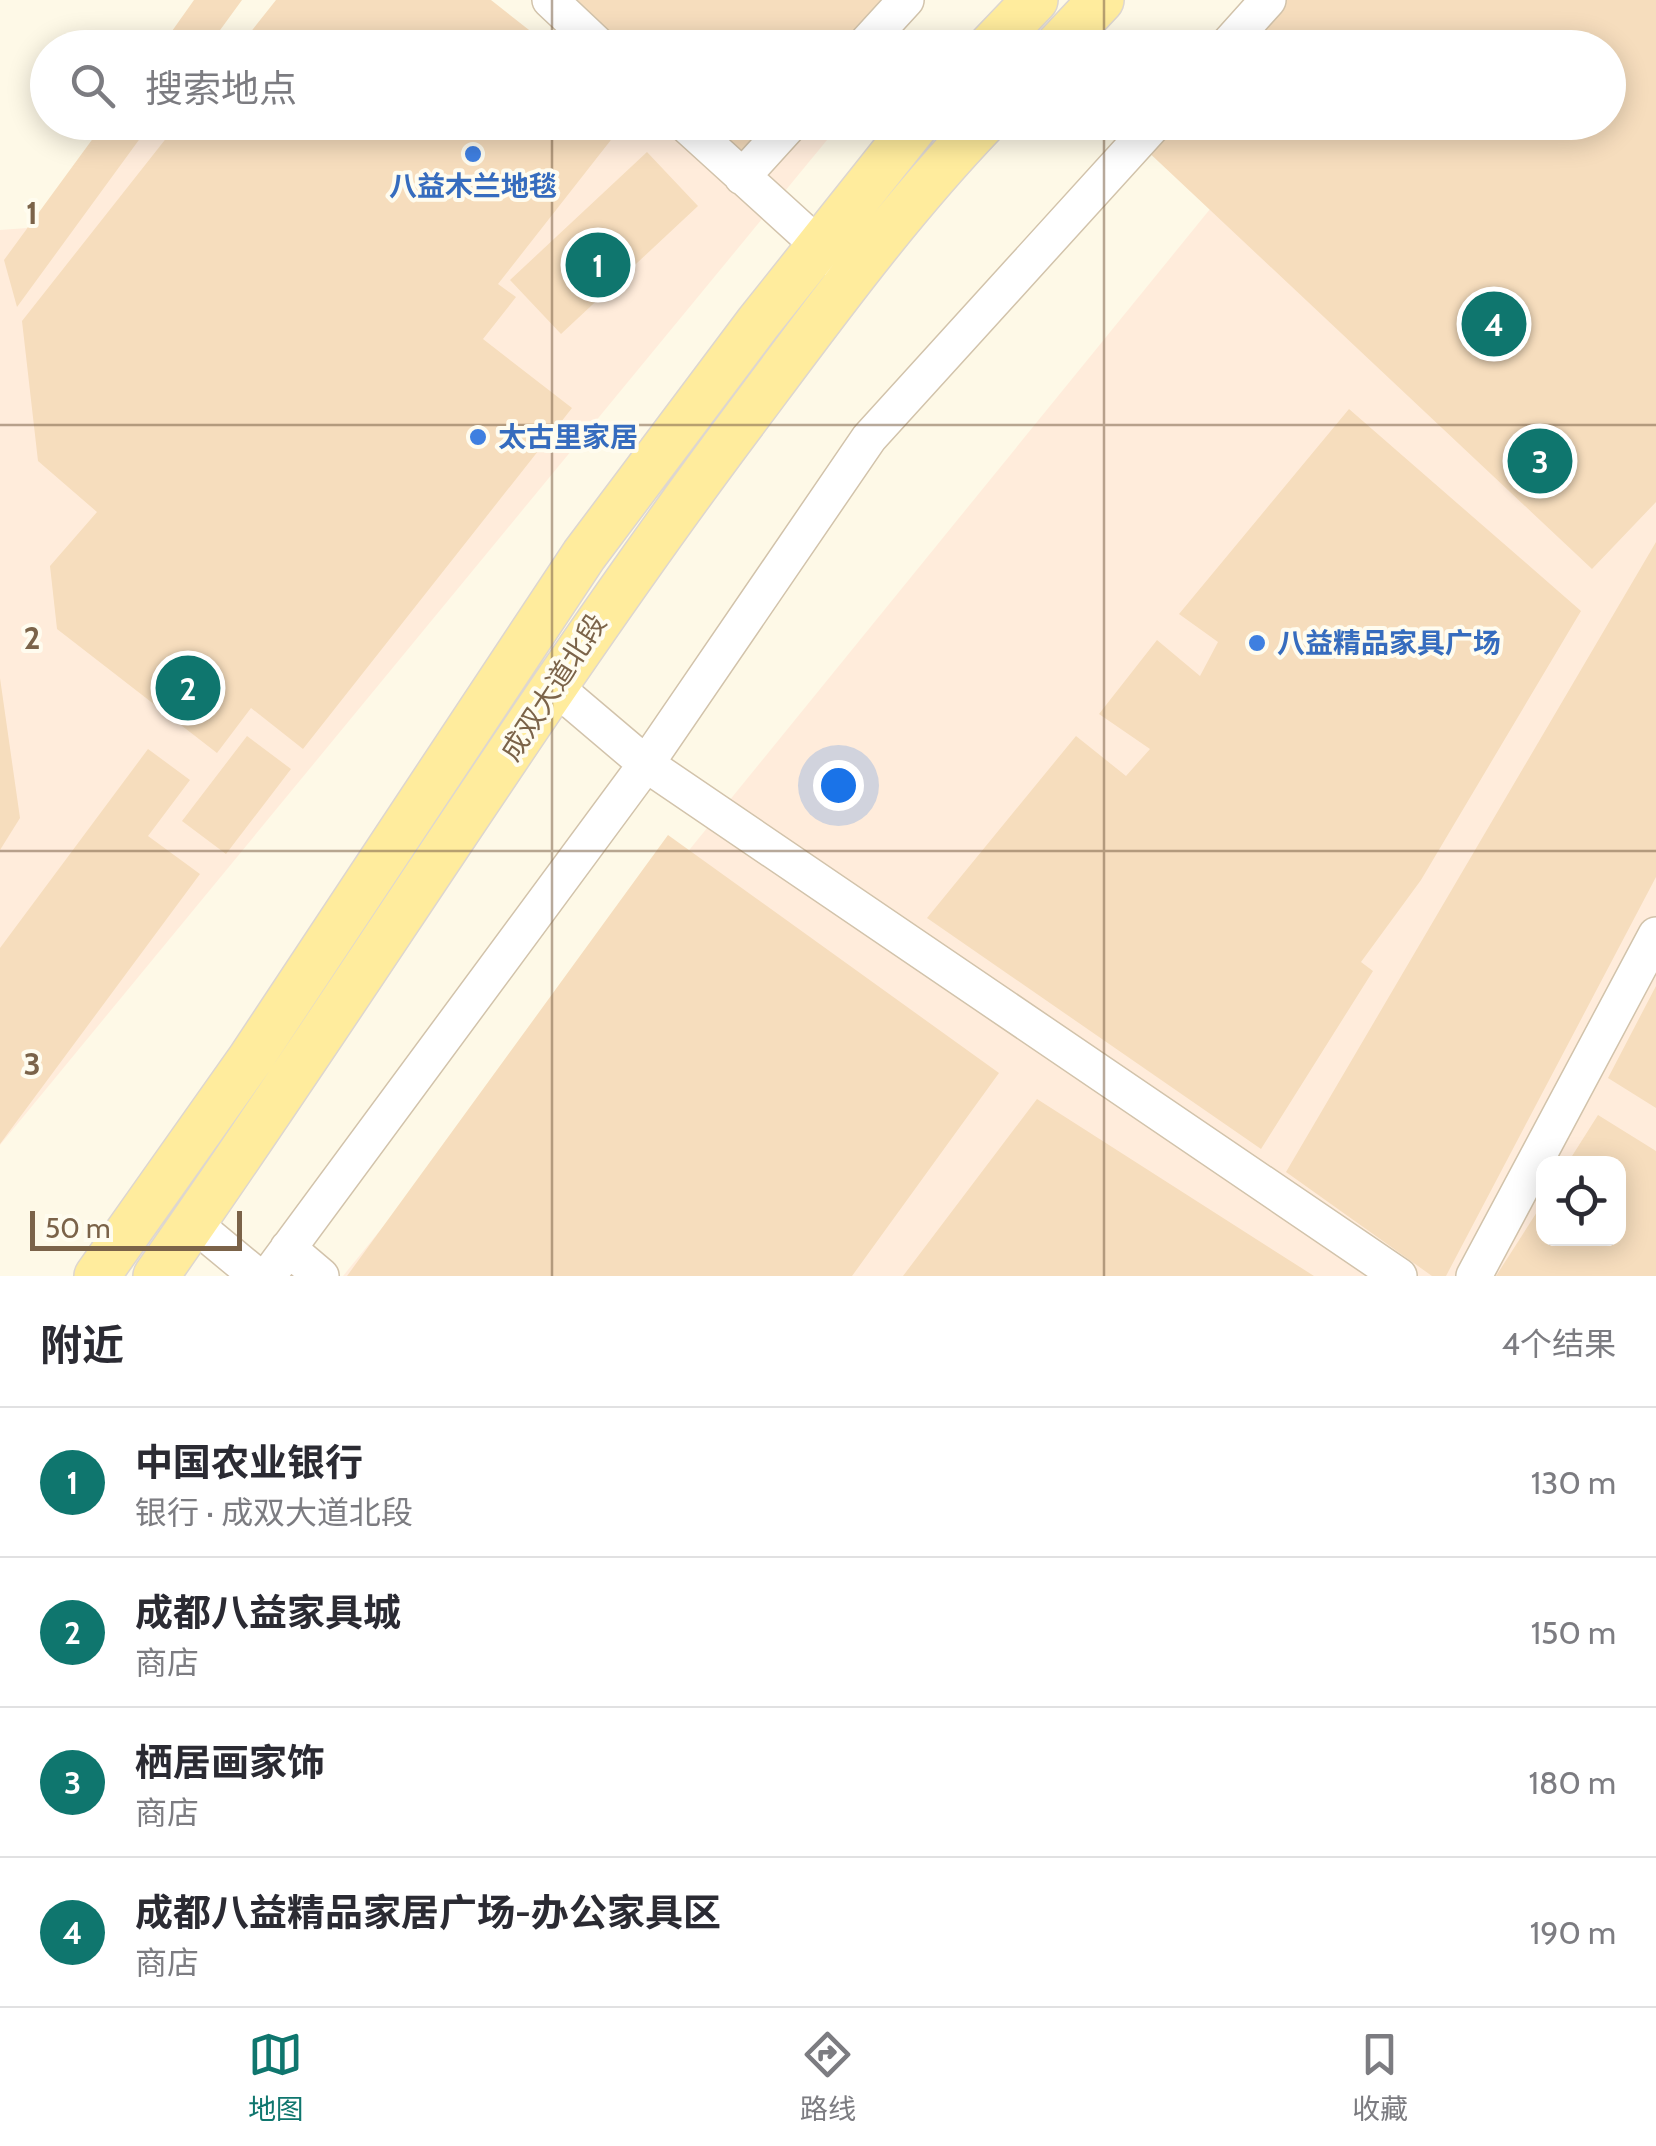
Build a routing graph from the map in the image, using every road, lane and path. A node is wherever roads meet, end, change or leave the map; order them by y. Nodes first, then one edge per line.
1 (550, 0) edge
2 (906, 0) edge
3 (1035, 0) edge
4 (1101, 0) edge
5 (1268, 0) edge
6 (582, 30) edge
7 (878, 30) edge
8 (1007, 30) edge
9 (1073, 30) edge
10 (1241, 30) edge
11 (702, 140) edge
12 (776, 140) edge
13 (903, 140) edge
14 (969, 140) edge
15 (1130, 140) edge
16 (742, 177) junction
17 (818, 246) junction
18 (854, 277) junction
19 (554, 686) junction
20 (646, 764) junction
21 (1656, 935) edge
22 (193, 1224) junction
23 (278, 1262) edge
24 (97, 1276) edge
25 (156, 1276) edge
26 (257, 1276) edge
27 (321, 1276) edge
28 (1399, 1276) edge
29 (1474, 1276) edge

1 - 6 street
2 - 7 street
3 - 8 main road
4 - 9 main road
5 - 10 street
11 - 16 street
12 - 16 street
13 - 17 main road, 成双大道北段
14 - 18 main road, 成双大道北段
15 - 20 street
16 - 17 street
17 - 18 street
17 - 24 main road, 成双大道北段
18 - 19 main road, 成双大道北段
19 - 20 street
19 - 22 main road, 成双大道北段
20 - 23 street
20 - 28 street
21 - 29 street
22 - 25 main road, 成双大道北段
22 - 26 street
23 - 27 street

